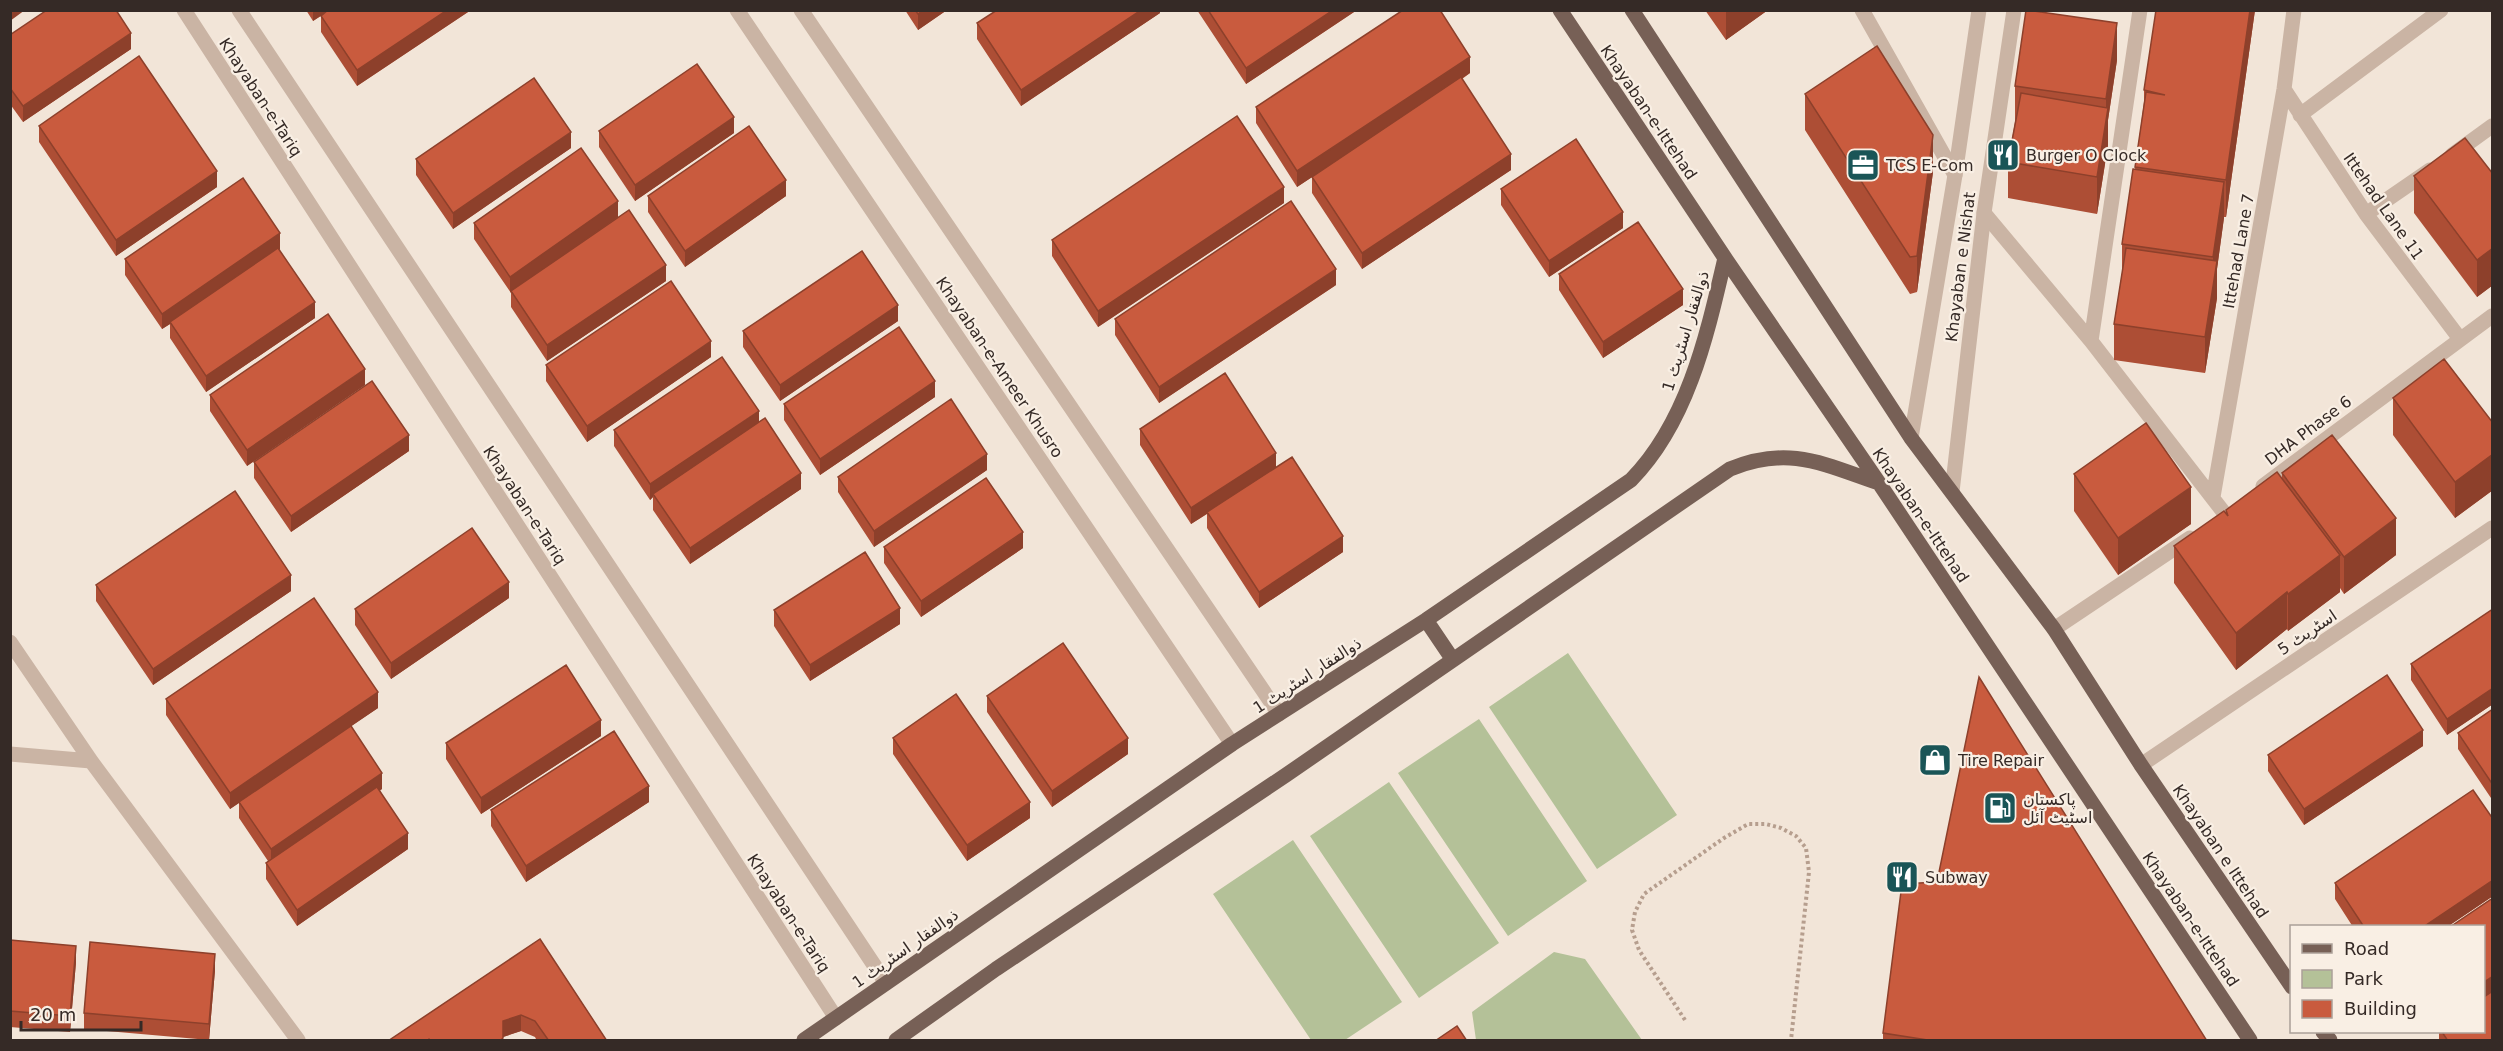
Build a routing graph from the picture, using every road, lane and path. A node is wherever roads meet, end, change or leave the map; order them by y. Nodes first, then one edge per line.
1 (184, 10) edge
2 (239, 10) edge
3 (737, 10) edge
4 (801, 10) edge
5 (1560, 10) edge
6 (1632, 10) edge
7 (1862, 10) edge
8 (1978, 10) edge
9 (2014, 10) edge
10 (2140, 10) edge
11 (2295, 10) edge
12 (2441, 10) edge
13 (2284, 90) junction
14 (2300, 115) junction
15 (2493, 126) edge
16 (1955, 175) junction
17 (1984, 213) junction
18 (2366, 214) junction
19 (1725, 258) junction
20 (2493, 316) edge
21 (2460, 339) junction
22 (2091, 341) junction
23 (1911, 438) junction
24 (1879, 483) junction
25 (1952, 492) junction
26 (2253, 493) edge
27 (2213, 497) junction
28 (2493, 528) edge
29 (1426, 620) junction
30 (2054, 629) junction
31 (10, 642) edge
32 (1453, 660) junction
33 (1279, 714) junction
34 (1232, 744) junction
35 (10, 754) edge
36 (91, 761) junction
37 (2141, 765) junction
38 (886, 983) junction
39 (2290, 984) edge
40 (836, 1018) junction
41 (1685, 1020) dead end
42 (297, 1041) edge
43 (804, 1041) edge
44 (896, 1041) edge
45 (1791, 1041) edge
46 (2250, 1041) edge

1 - 40 street, Khayaban-e-Tariq
2 - 38 street, Khayaban-e-Tariq
3 - 34 street, Khayaban-e-Ameer Khusro
4 - 33 street
5 - 19 main road, Khayaban-e-Ittehad
6 - 23 main road
7 - 16 street
8 - 16 street, Khayaban e Nishat
9 - 17 street, Khayaban e Nishat
10 - 22 street
11 - 13 street, Ittehad Lane 7
12 - 14 street
13 - 14 street, Ittehad Lane 11
13 - 27 street, Ittehad Lane 7
14 - 18 street, Ittehad Lane 11
15 - 18 street
16 - 23 street, Khayaban e Nishat
17 - 22 street
17 - 25 street, Khayaban e Nishat
18 - 21 street, Ittehad Lane 11
19 - 24 main road, Khayaban-e-Ittehad
19 - 29 main road, ذوالفقار اسٹریٹ 1
20 - 21 street, DHA Phase 6
21 - 26 street, DHA Phase 6
22 - 27 street
23 - 25 main road
24 - 32 main road
24 - 46 main road, Khayaban-e-Ittehad
25 - 30 main road
27 - 30 street
28 - 37 street, اسٹریٹ 5
29 - 32 main road
29 - 33 main road, ذوالفقار اسٹریٹ 1
30 - 37 main road
31 - 36 street
32 - 44 main road
33 - 34 main road, ذوالفقار اسٹریٹ 1
34 - 38 main road, ذوالفقار اسٹریٹ 1
35 - 36 street
36 - 42 street
37 - 39 main road, Khayaban e Ittehad
38 - 40 main road, ذوالفقار اسٹریٹ 1
40 - 43 main road, ذوالفقار اسٹریٹ 1
41 - 45 path

